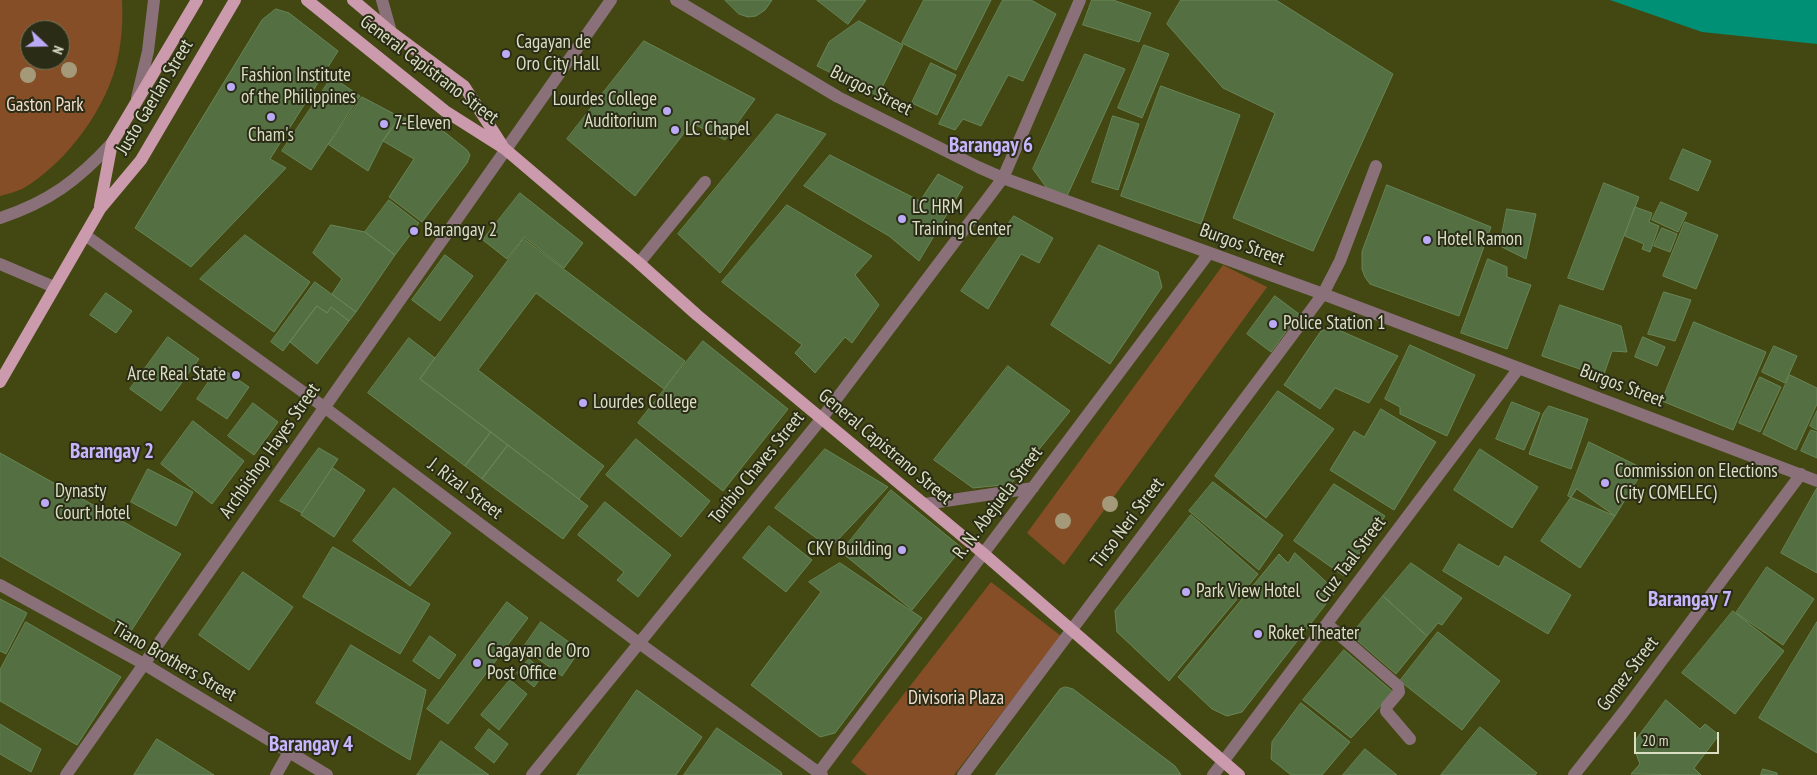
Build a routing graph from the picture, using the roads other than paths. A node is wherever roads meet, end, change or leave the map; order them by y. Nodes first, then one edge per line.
1 (154, 0) edge
2 (197, 0) edge
3 (235, 0) edge
4 (307, 0) edge
5 (353, 0) edge
6 (382, 0) edge
7 (611, 0) edge
8 (676, 0) edge
9 (1080, 0) edge
10 (391, 32) junction
11 (136, 101) junction
12 (112, 144) junction
13 (505, 149) junction
14 (1376, 166) dead end
15 (1003, 178) junction
16 (705, 182) dead end
17 (100, 209) junction
18 (0, 218) edge
19 (85, 235) junction
20 (1209, 253) junction
21 (639, 262) junction
22 (0, 264) edge
23 (54, 287) junction
24 (1323, 294) junction
25 (1519, 368) junction
26 (0, 382) edge
27 (324, 407) junction
28 (822, 418) junction
29 (1801, 474) junction
30 (1817, 481) edge
31 (1033, 488) junction
32 (925, 504) junction
33 (984, 554) junction
34 (0, 585) edge
35 (1327, 624) junction
36 (1071, 630) junction
37 (639, 643) junction
38 (144, 664) junction
39 (1410, 739) dead end
40 (289, 752) junction
41 (1224, 762) junction
42 (819, 774) edge
43 (66, 775) edge
44 (276, 775) edge
45 (327, 775) edge
46 (532, 775) edge
47 (963, 775) edge
48 (1213, 775) edge
49 (1239, 775) edge
50 (1574, 775) edge

1 - 11 street
2 - 11 main road, Justo Gaerlan Street
3 - 17 main road, Justo Gaerlan Street
4 - 13 main road, General Capistrano Street
5 - 10 main road, General Capistrano Street
6 - 10 street
7 - 13 street, Archbishop Hayes Street
8 - 15 street, Burgos Street
9 - 15 street, Toribio Chaves Street
10 - 13 main road, General Capistrano Street
11 - 12 main road, Justo Gaerlan Street
12 - 17 main road, Justo Gaerlan Street
12 - 18 street
13 - 21 main road, General Capistrano Street
13 - 27 street, Archbishop Hayes Street
14 - 24 street, Tirso Neri Street
15 - 20 street, Burgos Street
15 - 28 street, Toribio Chaves Street
16 - 21 street
17 - 19 main road, Justo Gaerlan Street
19 - 23 main road, Justo Gaerlan Street
19 - 27 street, J. Rizal Street
20 - 24 street, Burgos Street
20 - 31 street, R. N. Abejuela Street
21 - 28 main road, General Capistrano Street
22 - 23 street
23 - 26 main road, Justo Gaerlan Street
24 - 25 street, Burgos Street
24 - 36 street, Tirso Neri Street
25 - 29 street, Burgos Street
25 - 35 street, Cruz Taal Street
27 - 37 street, J. Rizal Street
27 - 38 street, Archbishop Hayes Street
28 - 32 main road, General Capistrano Street
28 - 37 street, Toribio Chaves Street
29 - 30 street, Burgos Street
29 - 50 street, Gomez Street
31 - 32 street
31 - 33 street, R. N. Abejuela Street
32 - 33 main road, General Capistrano Street
33 - 36 main road, General Capistrano Street
33 - 42 street, R. N. Abejuela Street
34 - 38 street, Tiano Brothers Street
35 - 39 street
35 - 41 street, Cruz Taal Street
36 - 41 main road, General Capistrano Street
36 - 47 street, Tirso Neri Street
37 - 42 street, J. Rizal Street
37 - 46 street, Toribio Chaves Street
38 - 40 street, Tiano Brothers Street
38 - 43 street, Archbishop Hayes Street
40 - 44 street
40 - 45 street, Tiano Brothers Street
41 - 48 street, Cruz Taal Street
41 - 49 main road, General Capistrano Street

